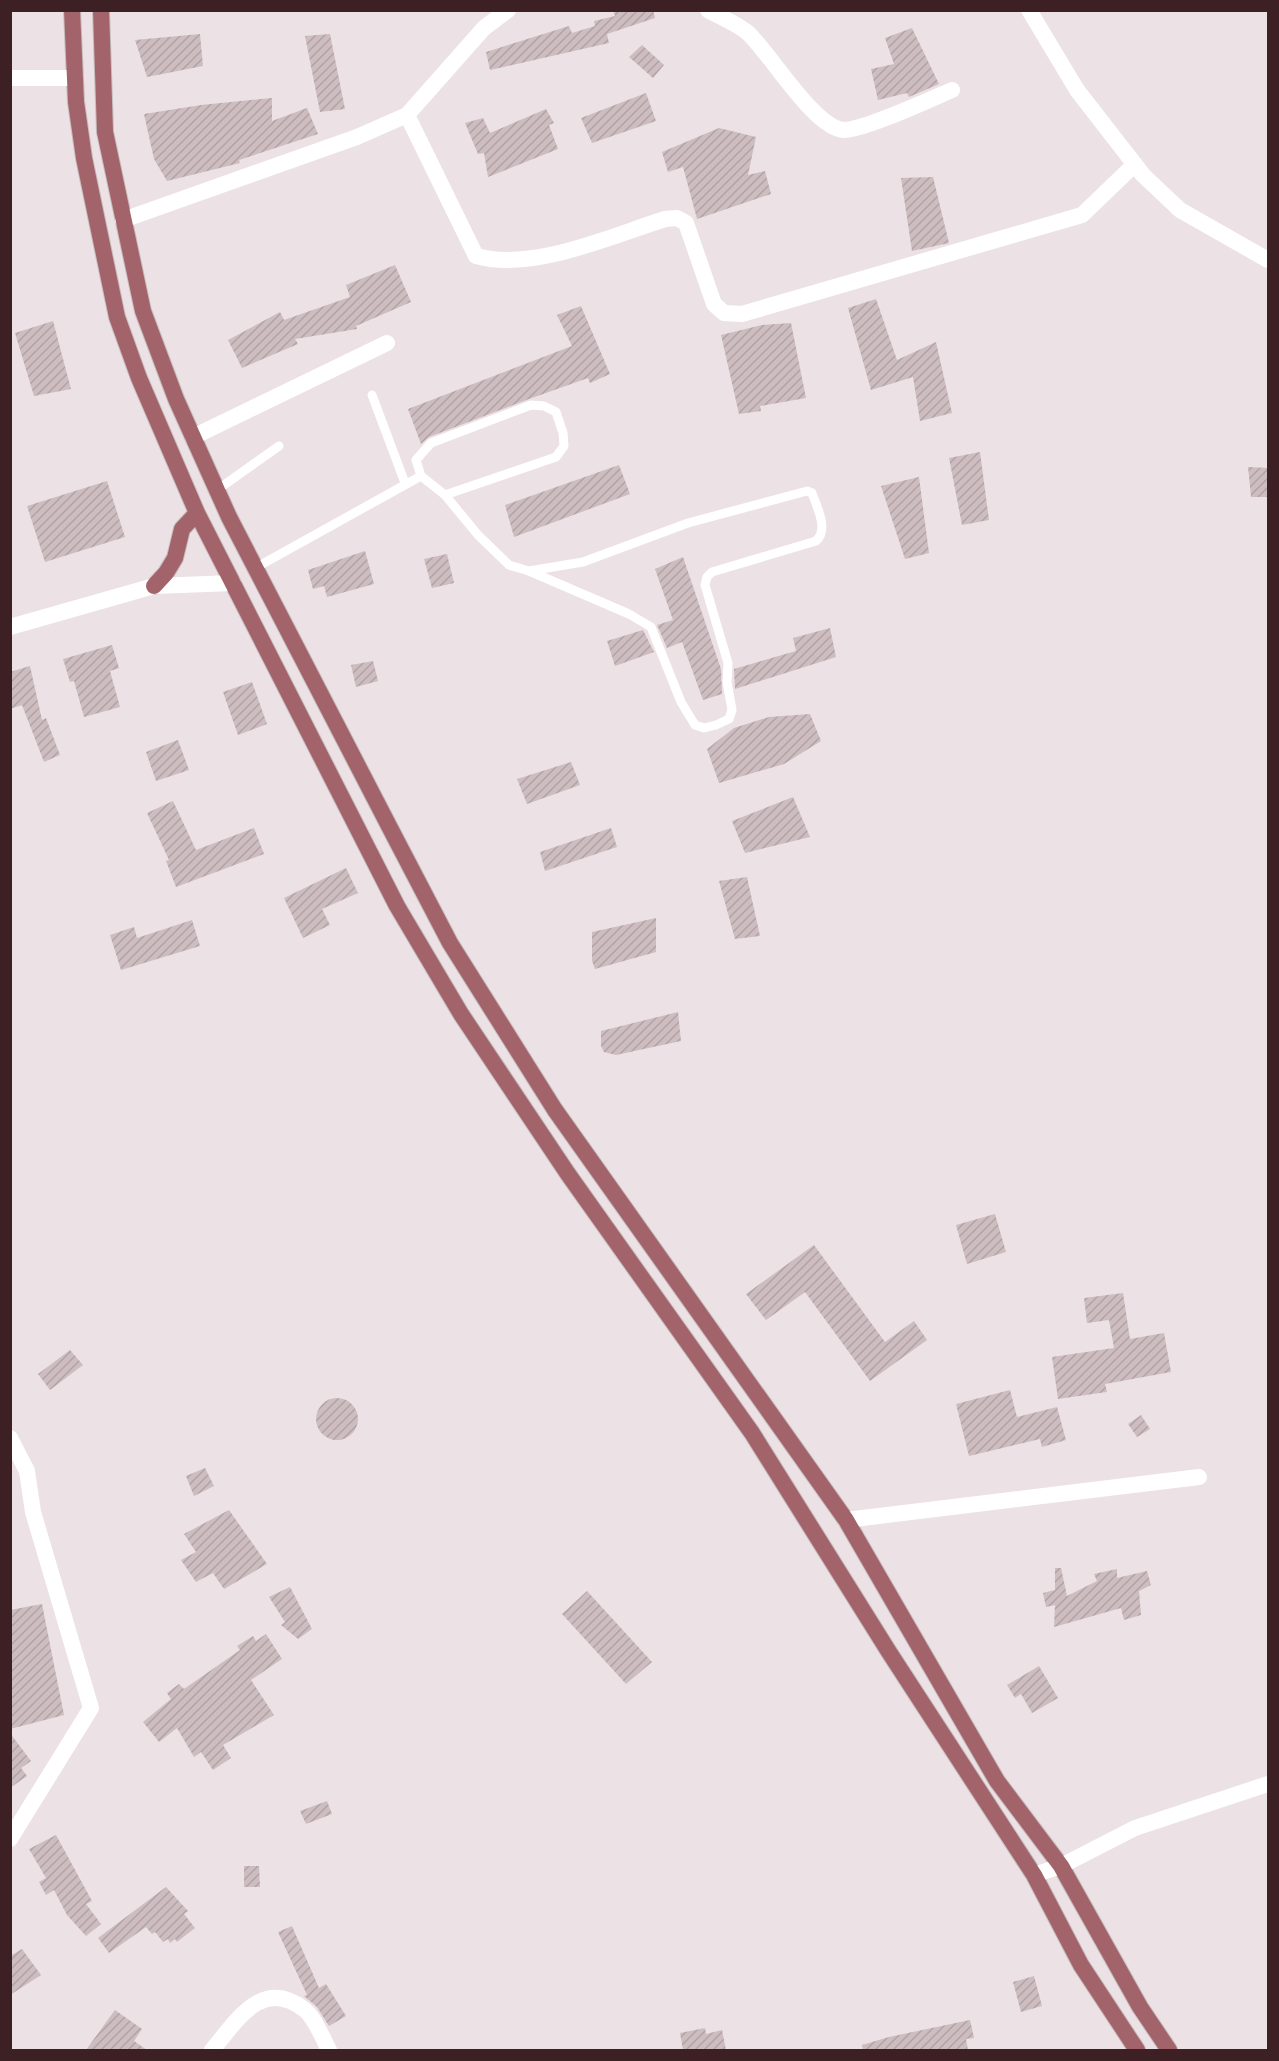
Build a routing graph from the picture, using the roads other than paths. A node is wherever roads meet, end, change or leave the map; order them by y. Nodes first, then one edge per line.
1 (72, 10) edge
2 (101, 10) edge
3 (508, 10) edge
4 (708, 10) edge
5 (1029, 10) edge
6 (10, 78) edge
7 (75, 78) junction
8 (952, 90) dead end
9 (408, 115) junction
10 (1135, 164) junction
11 (123, 220) junction
12 (1269, 260) edge
13 (387, 343) dead end
14 (372, 395) dead end
15 (193, 437) junction
16 (279, 446) dead end
17 (422, 476) junction
18 (405, 483) junction
19 (217, 490) junction
20 (445, 495) junction
21 (196, 513) junction
22 (255, 568) junction
23 (529, 571) junction
24 (233, 583) junction
25 (154, 586) junction
26 (10, 627) edge
27 (10, 1438) edge
28 (1199, 1477) dead end
29 (846, 1520) junction
30 (1269, 1784) edge
31 (10, 1839) edge
32 (1062, 1866) junction
33 (1034, 1875) junction
34 (212, 2050) edge
35 (329, 2050) edge
36 (1137, 2050) edge
37 (1169, 2050) edge

1 - 7 main road
2 - 11 main road
3 - 9 street
4 - 8 street
5 - 10 street
6 - 7 street
7 - 21 main road
9 - 10 street
9 - 11 street
10 - 12 street
11 - 15 main road
13 - 15 street
14 - 18 lane
15 - 19 main road
16 - 19 lane
17 - 18 lane
17 - 20 lane
17 - 20 lane
18 - 22 lane
19 - 22 main road
20 - 23 lane
21 - 24 main road
21 - 25 main road
22 - 29 main road
23 - 23 lane
24 - 25 street
24 - 33 main road
25 - 26 street
27 - 31 street
28 - 29 street
29 - 32 main road
30 - 32 street
32 - 33 street
32 - 37 main road
33 - 36 main road
34 - 35 street

